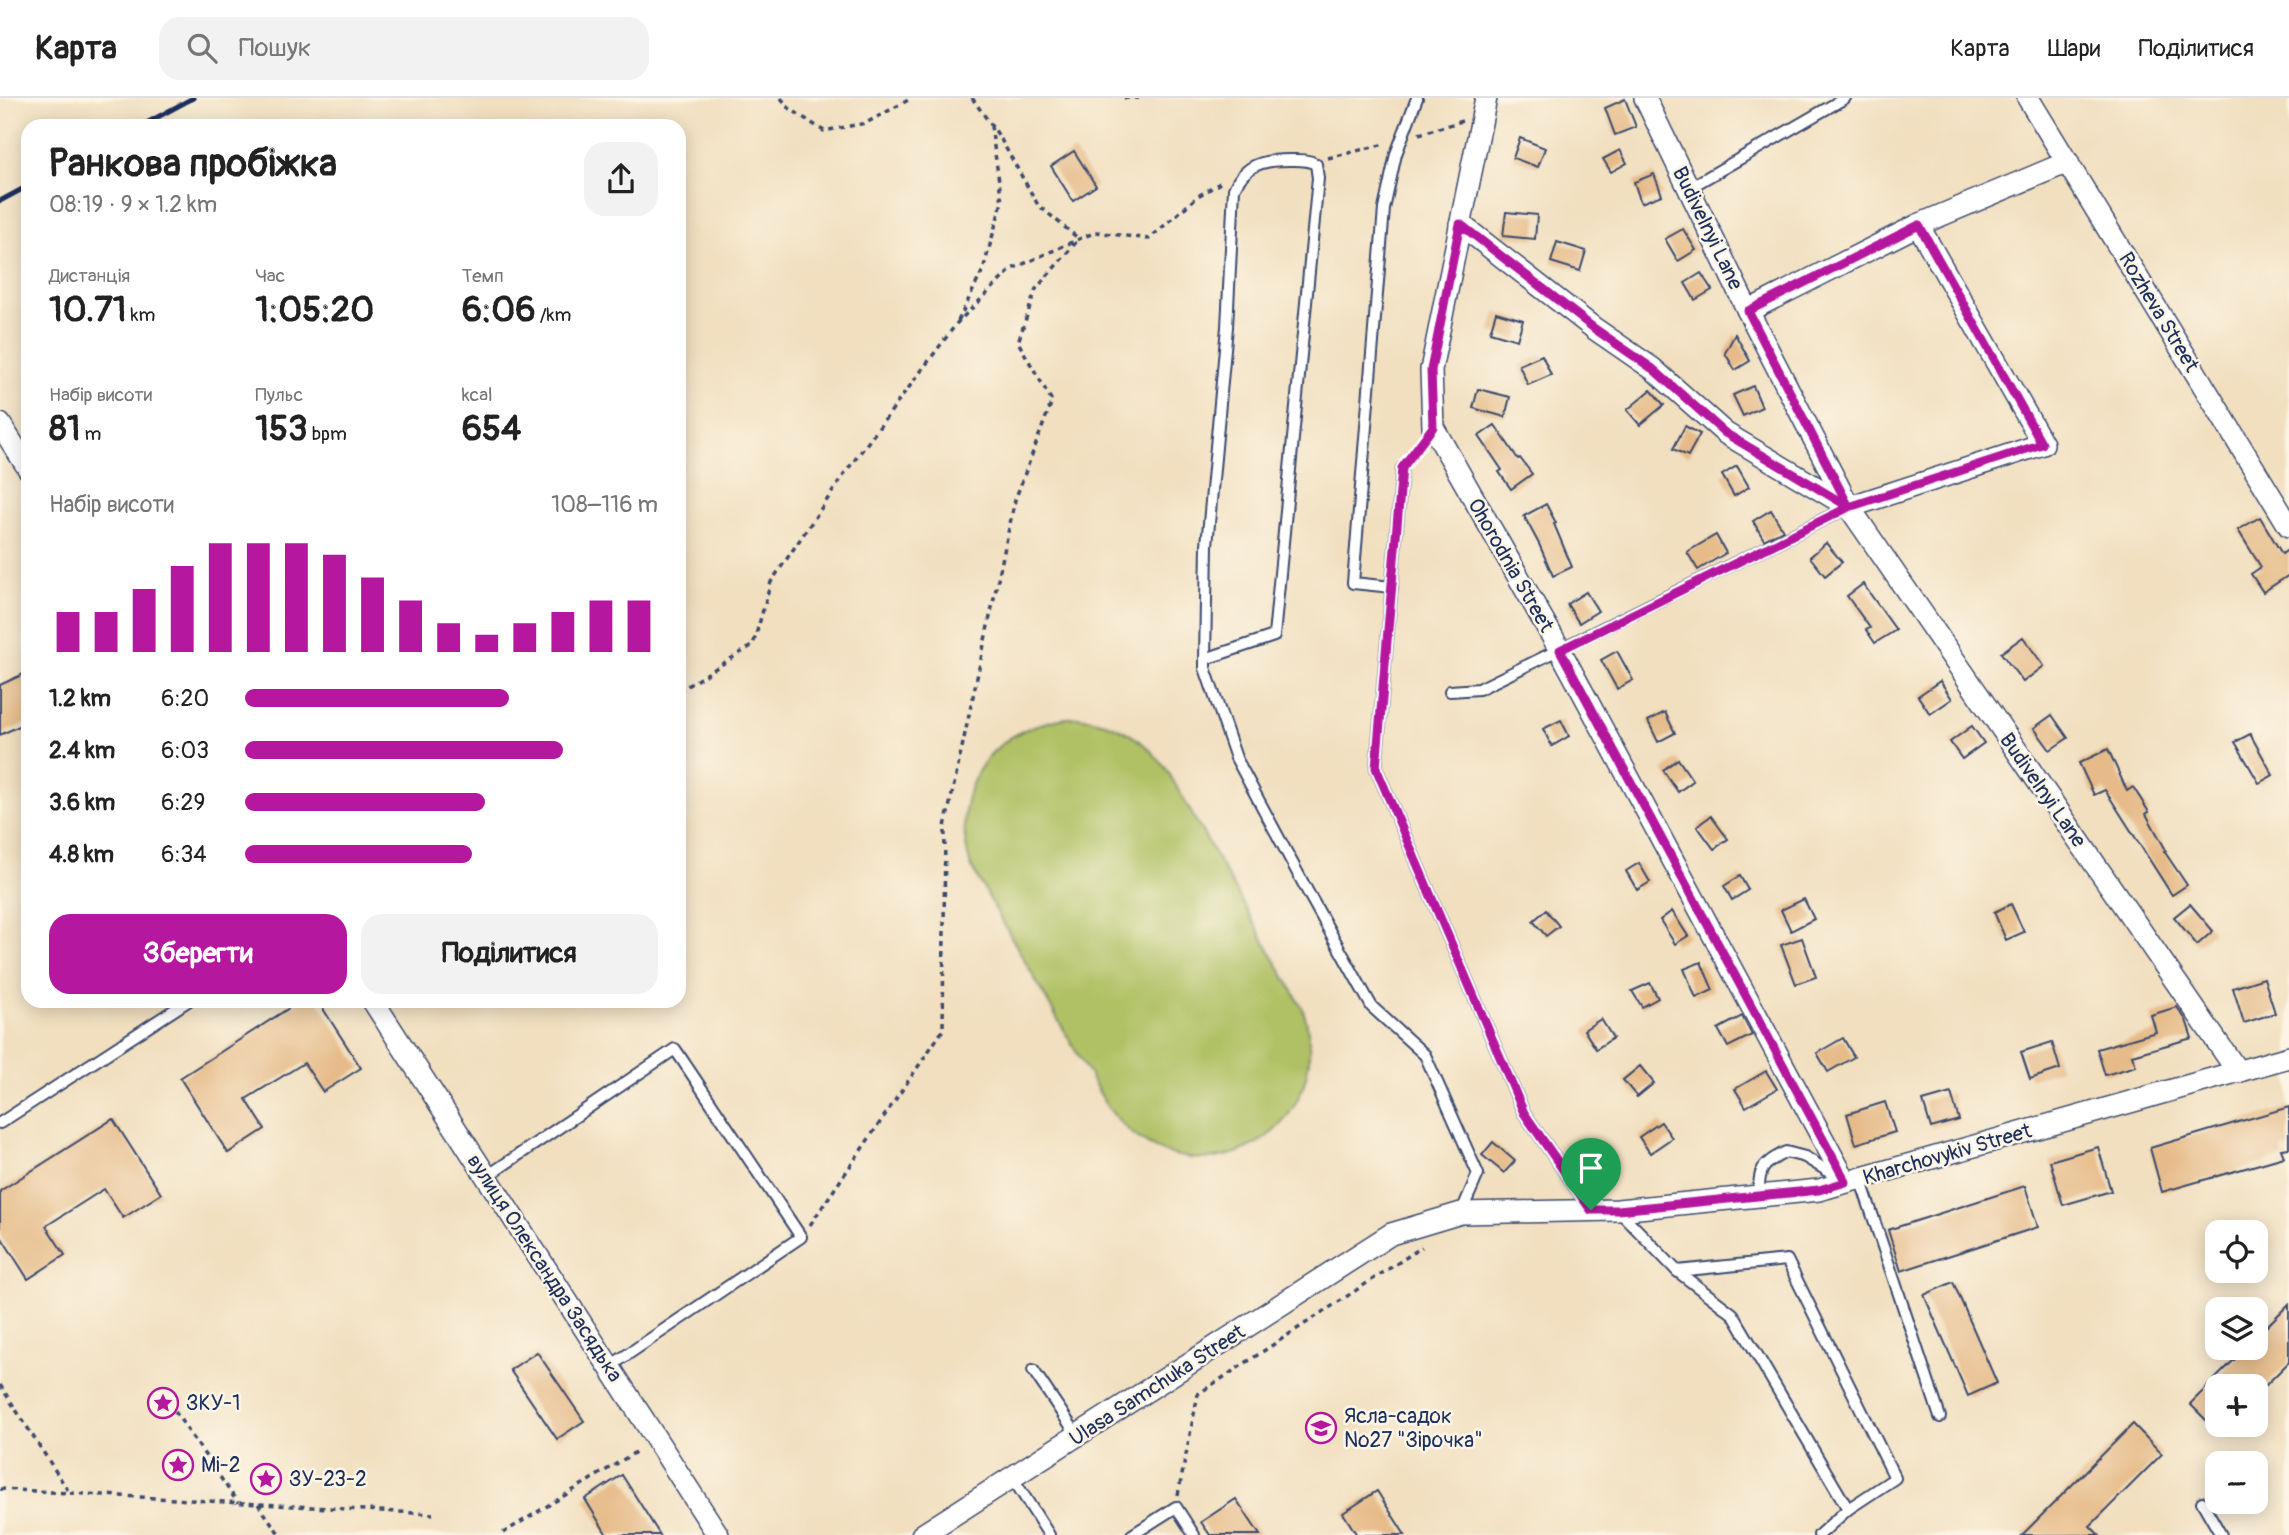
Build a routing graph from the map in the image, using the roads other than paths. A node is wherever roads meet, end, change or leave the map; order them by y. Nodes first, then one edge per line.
1 (1417, 98) edge
2 (1486, 98) edge
3 (1645, 98) edge
4 (1844, 98) edge
5 (2028, 98) edge
6 (2068, 162) junction
7 (1689, 188) junction
8 (1460, 224) junction
9 (1919, 225) junction
10 (1748, 311) junction
11 (0, 424) edge
12 (21, 457) edge
13 (1402, 468) road end
14 (1849, 507) junction
15 (2289, 526) edge
16 (1392, 587) junction
17 (1560, 650) junction
18 (1205, 659) junction
19 (1450, 691) dead end
20 (177, 1008) edge
21 (377, 1008) edge
22 (2289, 1057) edge
23 (2238, 1072) junction
24 (0, 1123) edge
25 (486, 1177) junction
26 (1853, 1180) junction
27 (1759, 1196) junction
28 (1591, 1210) junction
29 (1618, 1210) junction
30 (1461, 1213) junction
31 (1391, 1234) joint
32 (1677, 1271) junction
33 (609, 1367) junction
34 (1033, 1370) dead end
35 (1940, 1417) dead end
36 (1077, 1435) junction
37 (1012, 1478) junction
38 (2202, 1502) dead end
39 (1848, 1508) junction
40 (718, 1535) edge
41 (922, 1535) edge
42 (1049, 1535) edge
43 (1132, 1535) edge
44 (1194, 1535) edge
45 (1819, 1535) edge
46 (2221, 1535) edge

1 - 16 lane
2 - 8 street, Ohorodnia Street
3 - 7 street, Budivelnyi Lane
4 - 7 lane
5 - 6 street, Rozheva Street
6 - 9 street
6 - 15 street, Rozheva Street
7 - 10 street, Budivelnyi Lane
8 - 14 street, Budivelnyi Lane
8 - 17 street, Ohorodnia Street
9 - 10 street
9 - 14 street
10 - 14 street, Budivelnyi Lane
11 - 12 street
13 - 16 lane
14 - 17 lane
14 - 23 street, Budivelnyi Lane
16 - 28 lane
17 - 19 lane
17 - 26 street, Ohorodnia Street
18 - 18 lane
18 - 30 lane
20 - 24 lane
21 - 25 street, вулиця Олександра Засядька
22 - 23 street, Kharchovykiv Street
23 - 26 street, Kharchovykiv Street
25 - 33 street, вулиця Олександра Засядька
25 - 33 lane
26 - 27 street, Kharchovykiv Street
26 - 27 lane
26 - 35 lane
27 - 29 street, Kharchovykiv Street
28 - 29 street, Kharchovykiv Street
28 - 30 street, Kharchovykiv Street
29 - 32 lane
30 - 31 street, Kharchovykiv Street
31 - 36 street, Ulasa Samchuka Street
32 - 39 lane
32 - 39 lane
33 - 40 street, вулиця Олександра Засядька
34 - 36 lane
36 - 37 street, Ulasa Samchuka Street
37 - 41 street, Ulasa Samchuka Street
37 - 42 lane
38 - 46 lane
39 - 45 lane
43 - 44 lane

